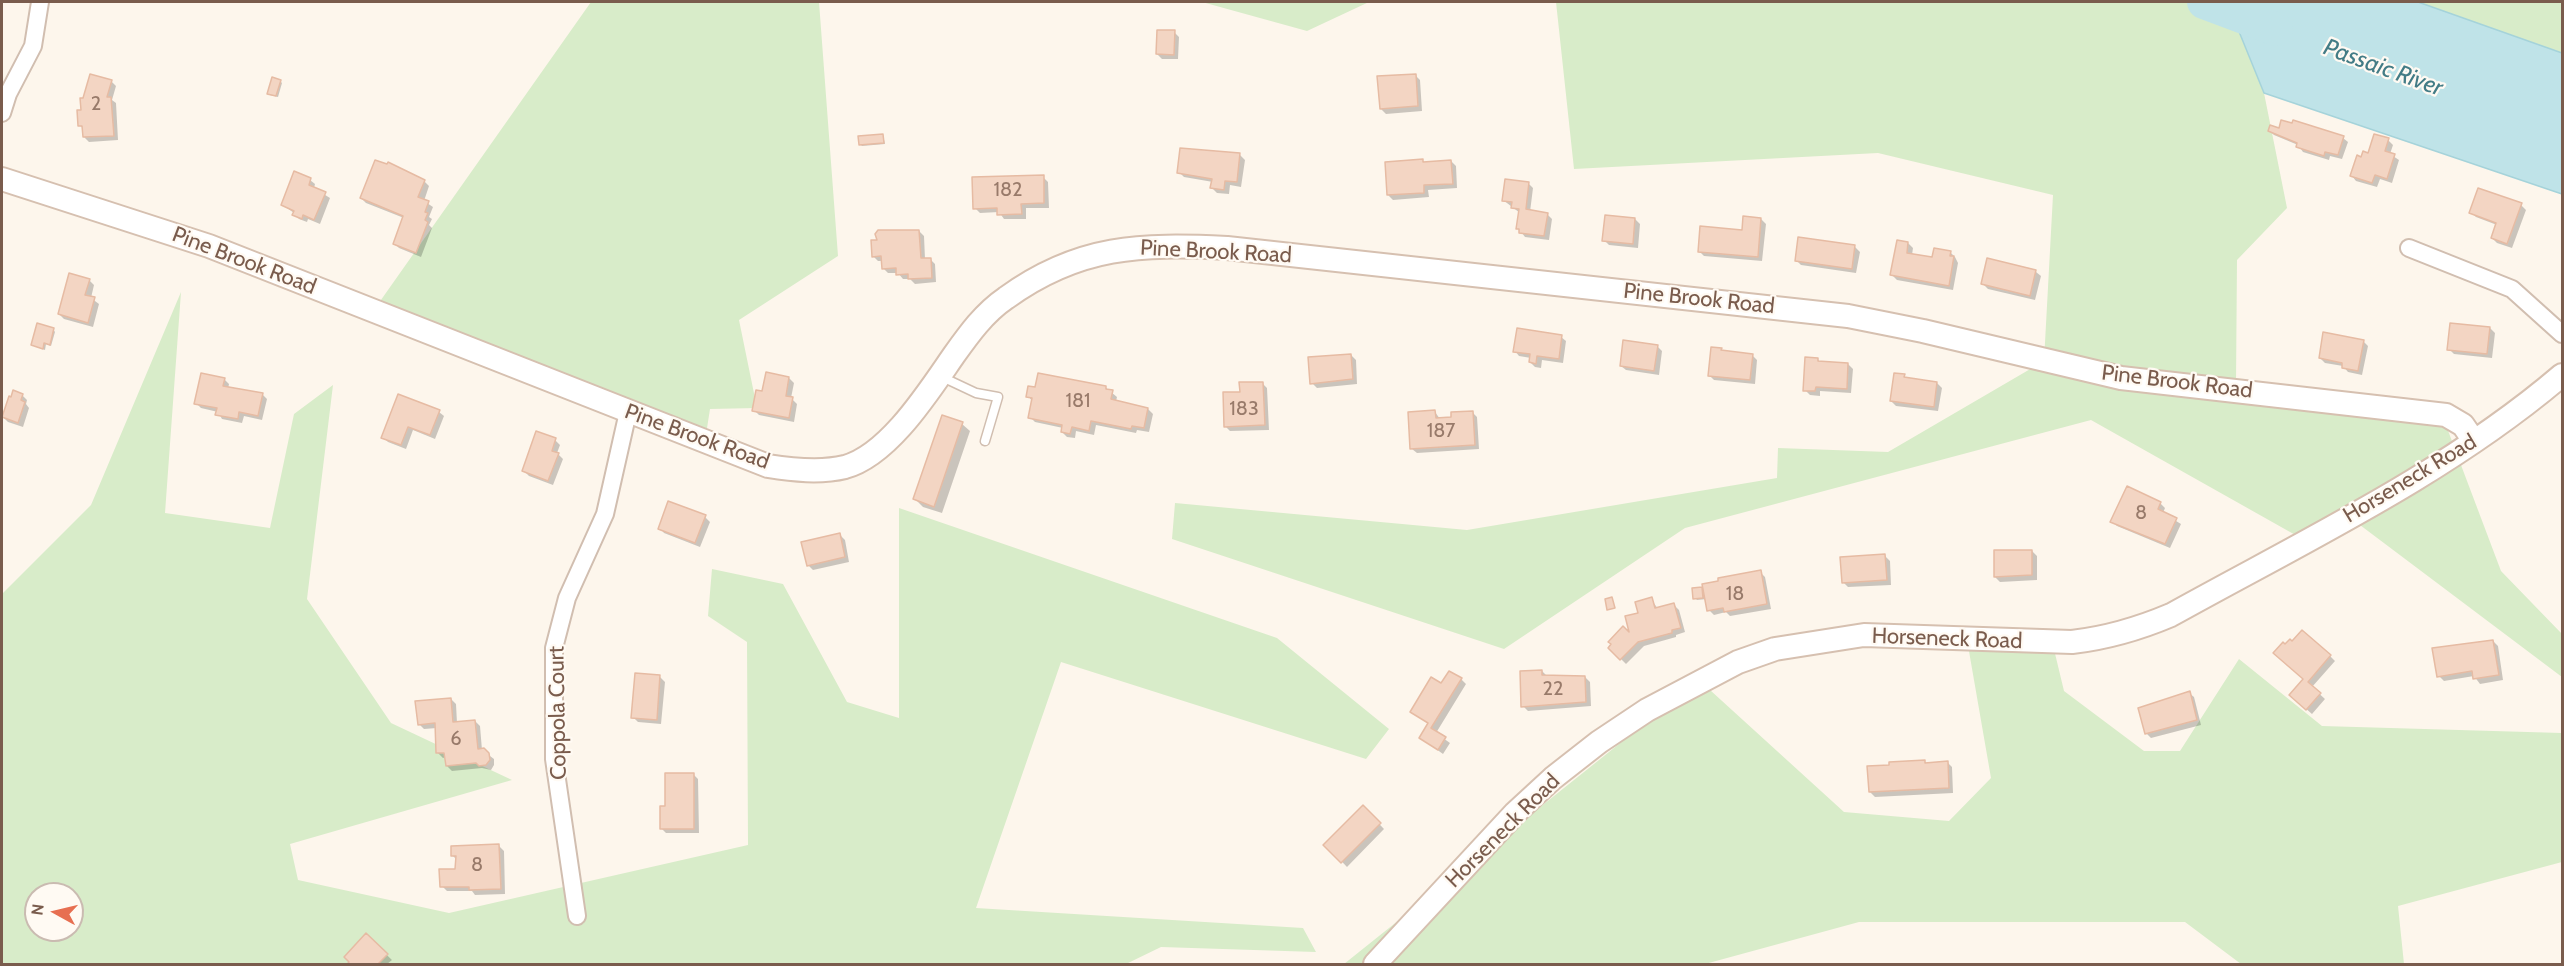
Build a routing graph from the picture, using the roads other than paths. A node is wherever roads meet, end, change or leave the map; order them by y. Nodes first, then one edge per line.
1 (40, 2) edge
2 (2, 113) edge
3 (2, 179) edge
4 (2409, 248) dead end
5 (2562, 334) edge
6 (2562, 375) edge
7 (939, 376) junction
8 (628, 412) junction
9 (985, 441) dead end
10 (2474, 441) junction
11 (577, 916) dead end
12 (1375, 964) edge

1 - 2 street
3 - 8 street, Pine Brook Road
4 - 5 street
6 - 10 street, Horseneck Road
7 - 8 street, Pine Brook Road
7 - 9 lane
7 - 10 street, Pine Brook Road
8 - 11 street, Coppola Court
10 - 12 street, Horseneck Road

